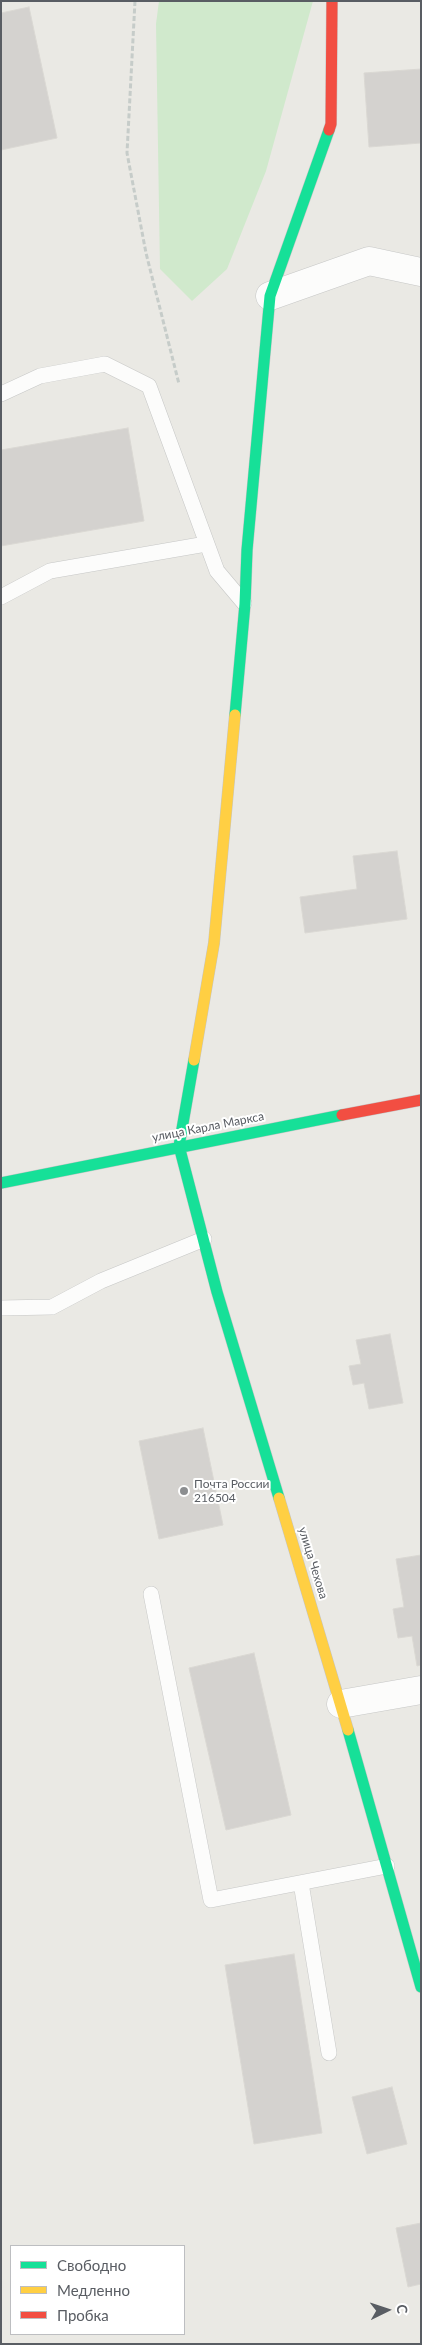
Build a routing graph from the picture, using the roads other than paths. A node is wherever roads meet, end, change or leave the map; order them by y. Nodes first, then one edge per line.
1 (332, 1) edge
2 (421, 272) edge
3 (270, 296) junction
4 (1, 394) edge
5 (206, 544) junction
6 (1, 597) edge
7 (245, 604) junction
8 (421, 1100) edge
9 (179, 1146) junction
10 (1, 1183) edge
11 (204, 1238) junction
12 (1, 1308) edge
13 (150, 1594) dead end
14 (421, 1690) edge
15 (341, 1704) junction
16 (387, 1866) junction
17 (300, 1883) junction
18 (421, 1987) edge
19 (328, 2053) dead end

1 - 3 street
2 - 3 street
3 - 7 street
4 - 5 lane
5 - 6 lane
5 - 7 lane
7 - 9 street
8 - 9 street, улица Карла Маркса
9 - 10 street, улица Карла Маркса
9 - 11 street, улица Чехова
11 - 12 lane
11 - 15 street, улица Чехова
13 - 17 lane
14 - 15 street
15 - 16 street, улица Чехова
16 - 17 lane
16 - 18 street, улица Чехова
17 - 19 lane

